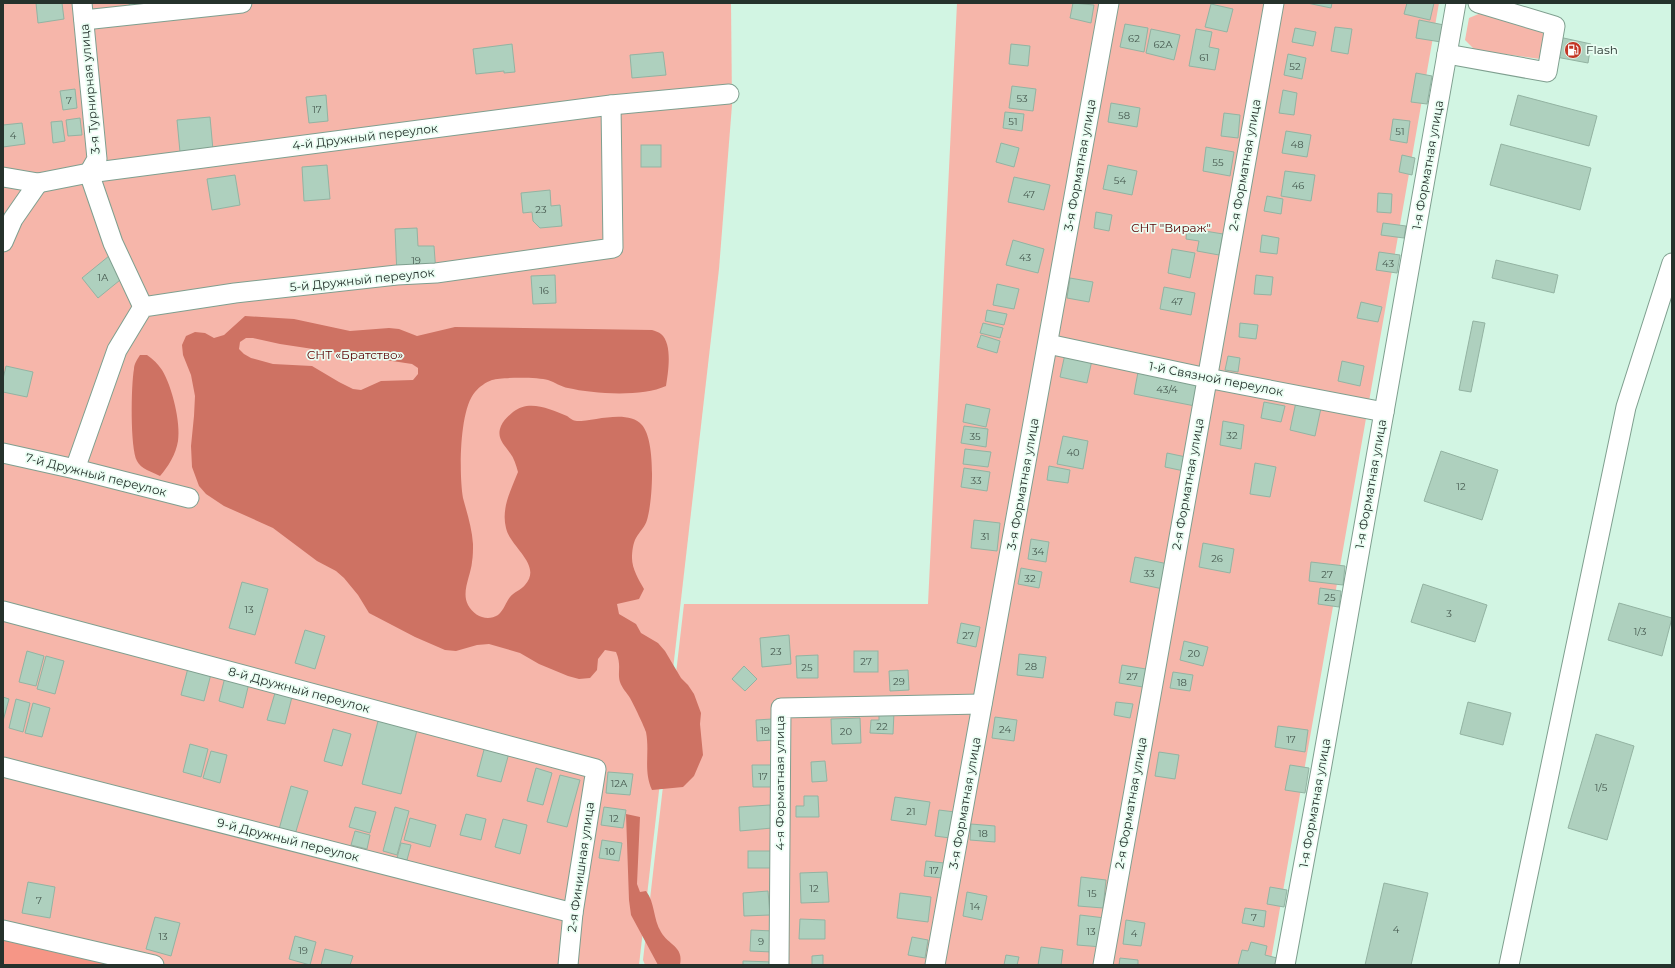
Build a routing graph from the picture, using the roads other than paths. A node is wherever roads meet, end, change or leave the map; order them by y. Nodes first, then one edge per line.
1 (242, 3) edge
2 (1109, 3) edge
3 (1274, 3) edge
4 (1456, 3) edge
5 (1478, 3) edge
6 (222, 4) edge
7 (83, 12) edge
8 (1447, 54) junction
9 (729, 94) dead end
10 (611, 105) junction
11 (89, 173) junction
12 (3, 177) edge
13 (38, 184) junction
14 (3, 242) edge
15 (1672, 263) edge
16 (143, 307) junction
17 (1048, 344) junction
18 (1207, 378) junction
19 (1384, 412) junction
20 (3, 453) edge
21 (74, 469) junction
22 (189, 498) dead end
23 (3, 612) edge
24 (982, 704) junction
25 (3, 767) edge
26 (596, 769) joint
27 (573, 913) junction
28 (3, 930) edge
29 (154, 965) edge
30 (568, 965) edge
31 (779, 965) edge
32 (935, 965) edge
33 (1103, 965) edge
34 (1285, 965) edge
35 (1509, 965) edge

1 - 6 street
2 - 17 street, 3-я Форматная улица
3 - 18 street, 2-я Форматная улица
4 - 8 street, 1-я Форматная улица
5 - 8 street
6 - 7 street
7 - 11 street, 3-я Турнирная улица
8 - 19 street, 1-я Форматная улица
9 - 10 street, 4-й Дружный переулок
10 - 11 street, 4-й Дружный переулок
10 - 16 street, 5-й Дружный переулок
11 - 13 street, 4-й Дружный переулок
11 - 16 street
12 - 13 street, 4-й Дружный переулок
13 - 14 street
15 - 35 street
16 - 21 street
17 - 18 street, 1-й Связной переулок
17 - 24 street, 3-я Форматная улица
18 - 19 street, 1-й Связной переулок
18 - 33 street, 2-я Форматная улица
19 - 34 street, 1-я Форматная улица
20 - 21 street, 7-й Дружный переулок
21 - 22 street, 7-й Дружный переулок
23 - 26 street, 8-й Дружный переулок
24 - 31 street, 4-я Форматная улица
24 - 32 street, 3-я Форматная улица
25 - 27 street, 9-й Дружный переулок
26 - 27 street, 2-я Финишная улица
27 - 30 street, 2-я Финишная улица
28 - 29 street

